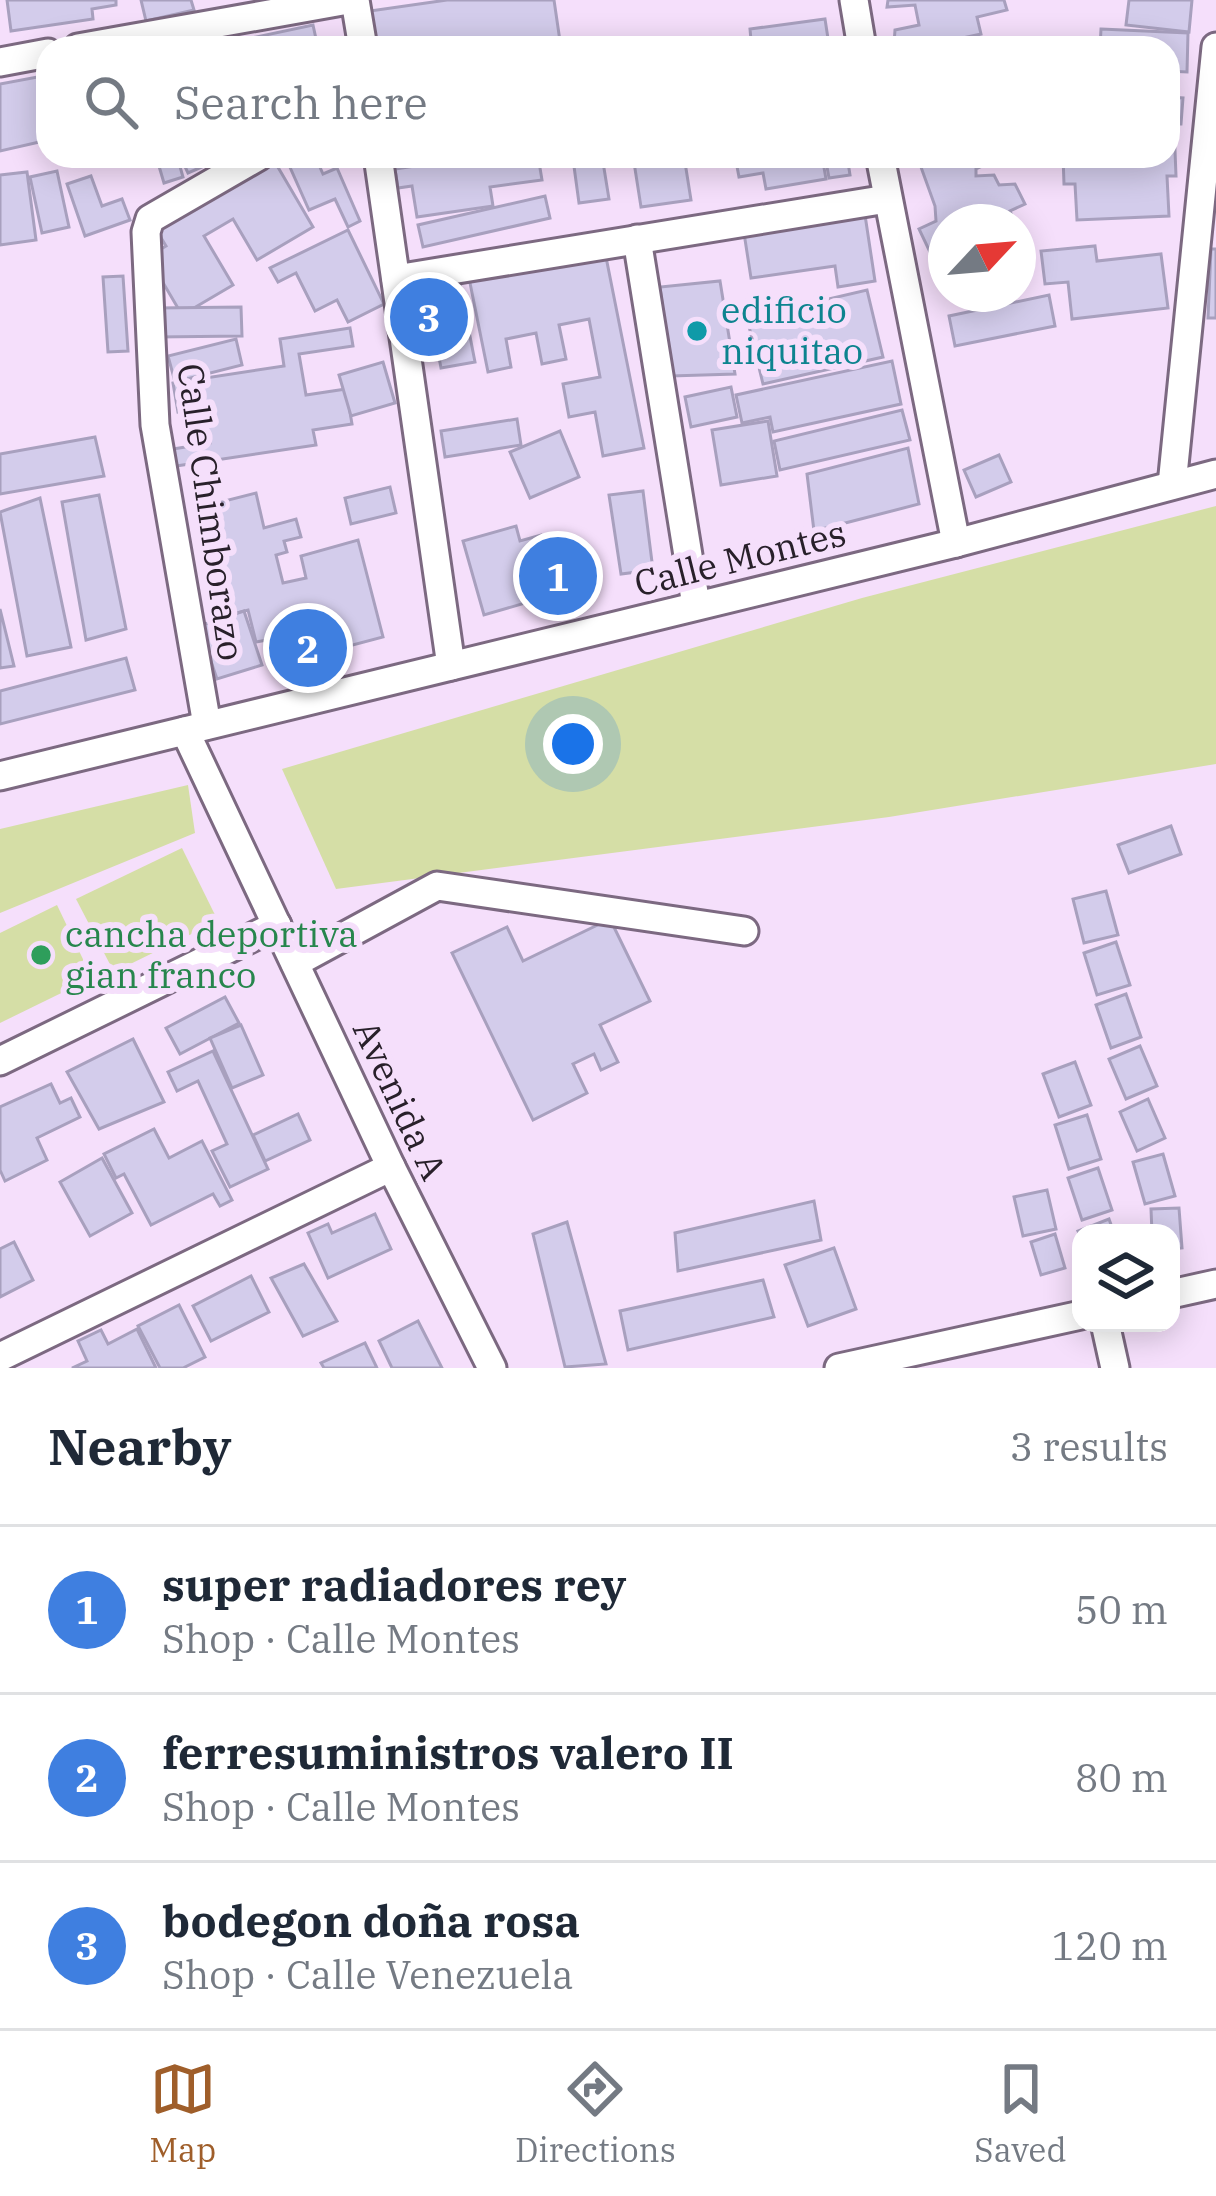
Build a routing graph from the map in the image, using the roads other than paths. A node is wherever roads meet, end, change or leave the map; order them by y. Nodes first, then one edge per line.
1 (351, 0) edge
2 (854, 0) edge
3 (146, 36) edge
4 (360, 36) edge
5 (860, 36) edge
6 (1216, 47) edge
7 (36, 55) edge
8 (0, 62) edge
9 (238, 168) edge
10 (380, 168) edge
11 (882, 168) edge
12 (887, 199) junction
13 (637, 239) junction
14 (396, 280) junction
15 (1216, 474) edge
16 (1172, 485) junction
17 (956, 543) junction
18 (695, 605) junction
19 (452, 666) junction
20 (196, 728) junction
21 (0, 776) edge
22 (277, 925) junction
23 (744, 931) dead end
24 (295, 963) junction
25 (0, 1061) edge
26 (391, 1167) junction
27 (1216, 1284) edge
28 (1180, 1292) edge
29 (1072, 1317) edge
30 (1107, 1332) edge
31 (0, 1357) edge
32 (492, 1368) edge
33 (839, 1368) edge
34 (1115, 1368) edge

1 - 3 street
1 - 4 street
2 - 5 street
6 - 16 street
7 - 8 street
9 - 20 street, Calle Chimborazo
10 - 14 street
11 - 12 street
12 - 13 street
12 - 17 street
13 - 14 street
13 - 18 street
14 - 19 street
15 - 16 street, Calle Montes
16 - 17 street, Calle Montes
17 - 18 street, Calle Montes
18 - 19 street, Calle Montes
19 - 20 street, Calle Montes
20 - 21 street, Calle Montes
20 - 22 street, Avenida A
22 - 24 street, Avenida A
22 - 25 street
23 - 24 street
24 - 26 street, Avenida A
26 - 31 street
26 - 32 street, Avenida A
27 - 28 street
29 - 33 street
30 - 34 street

